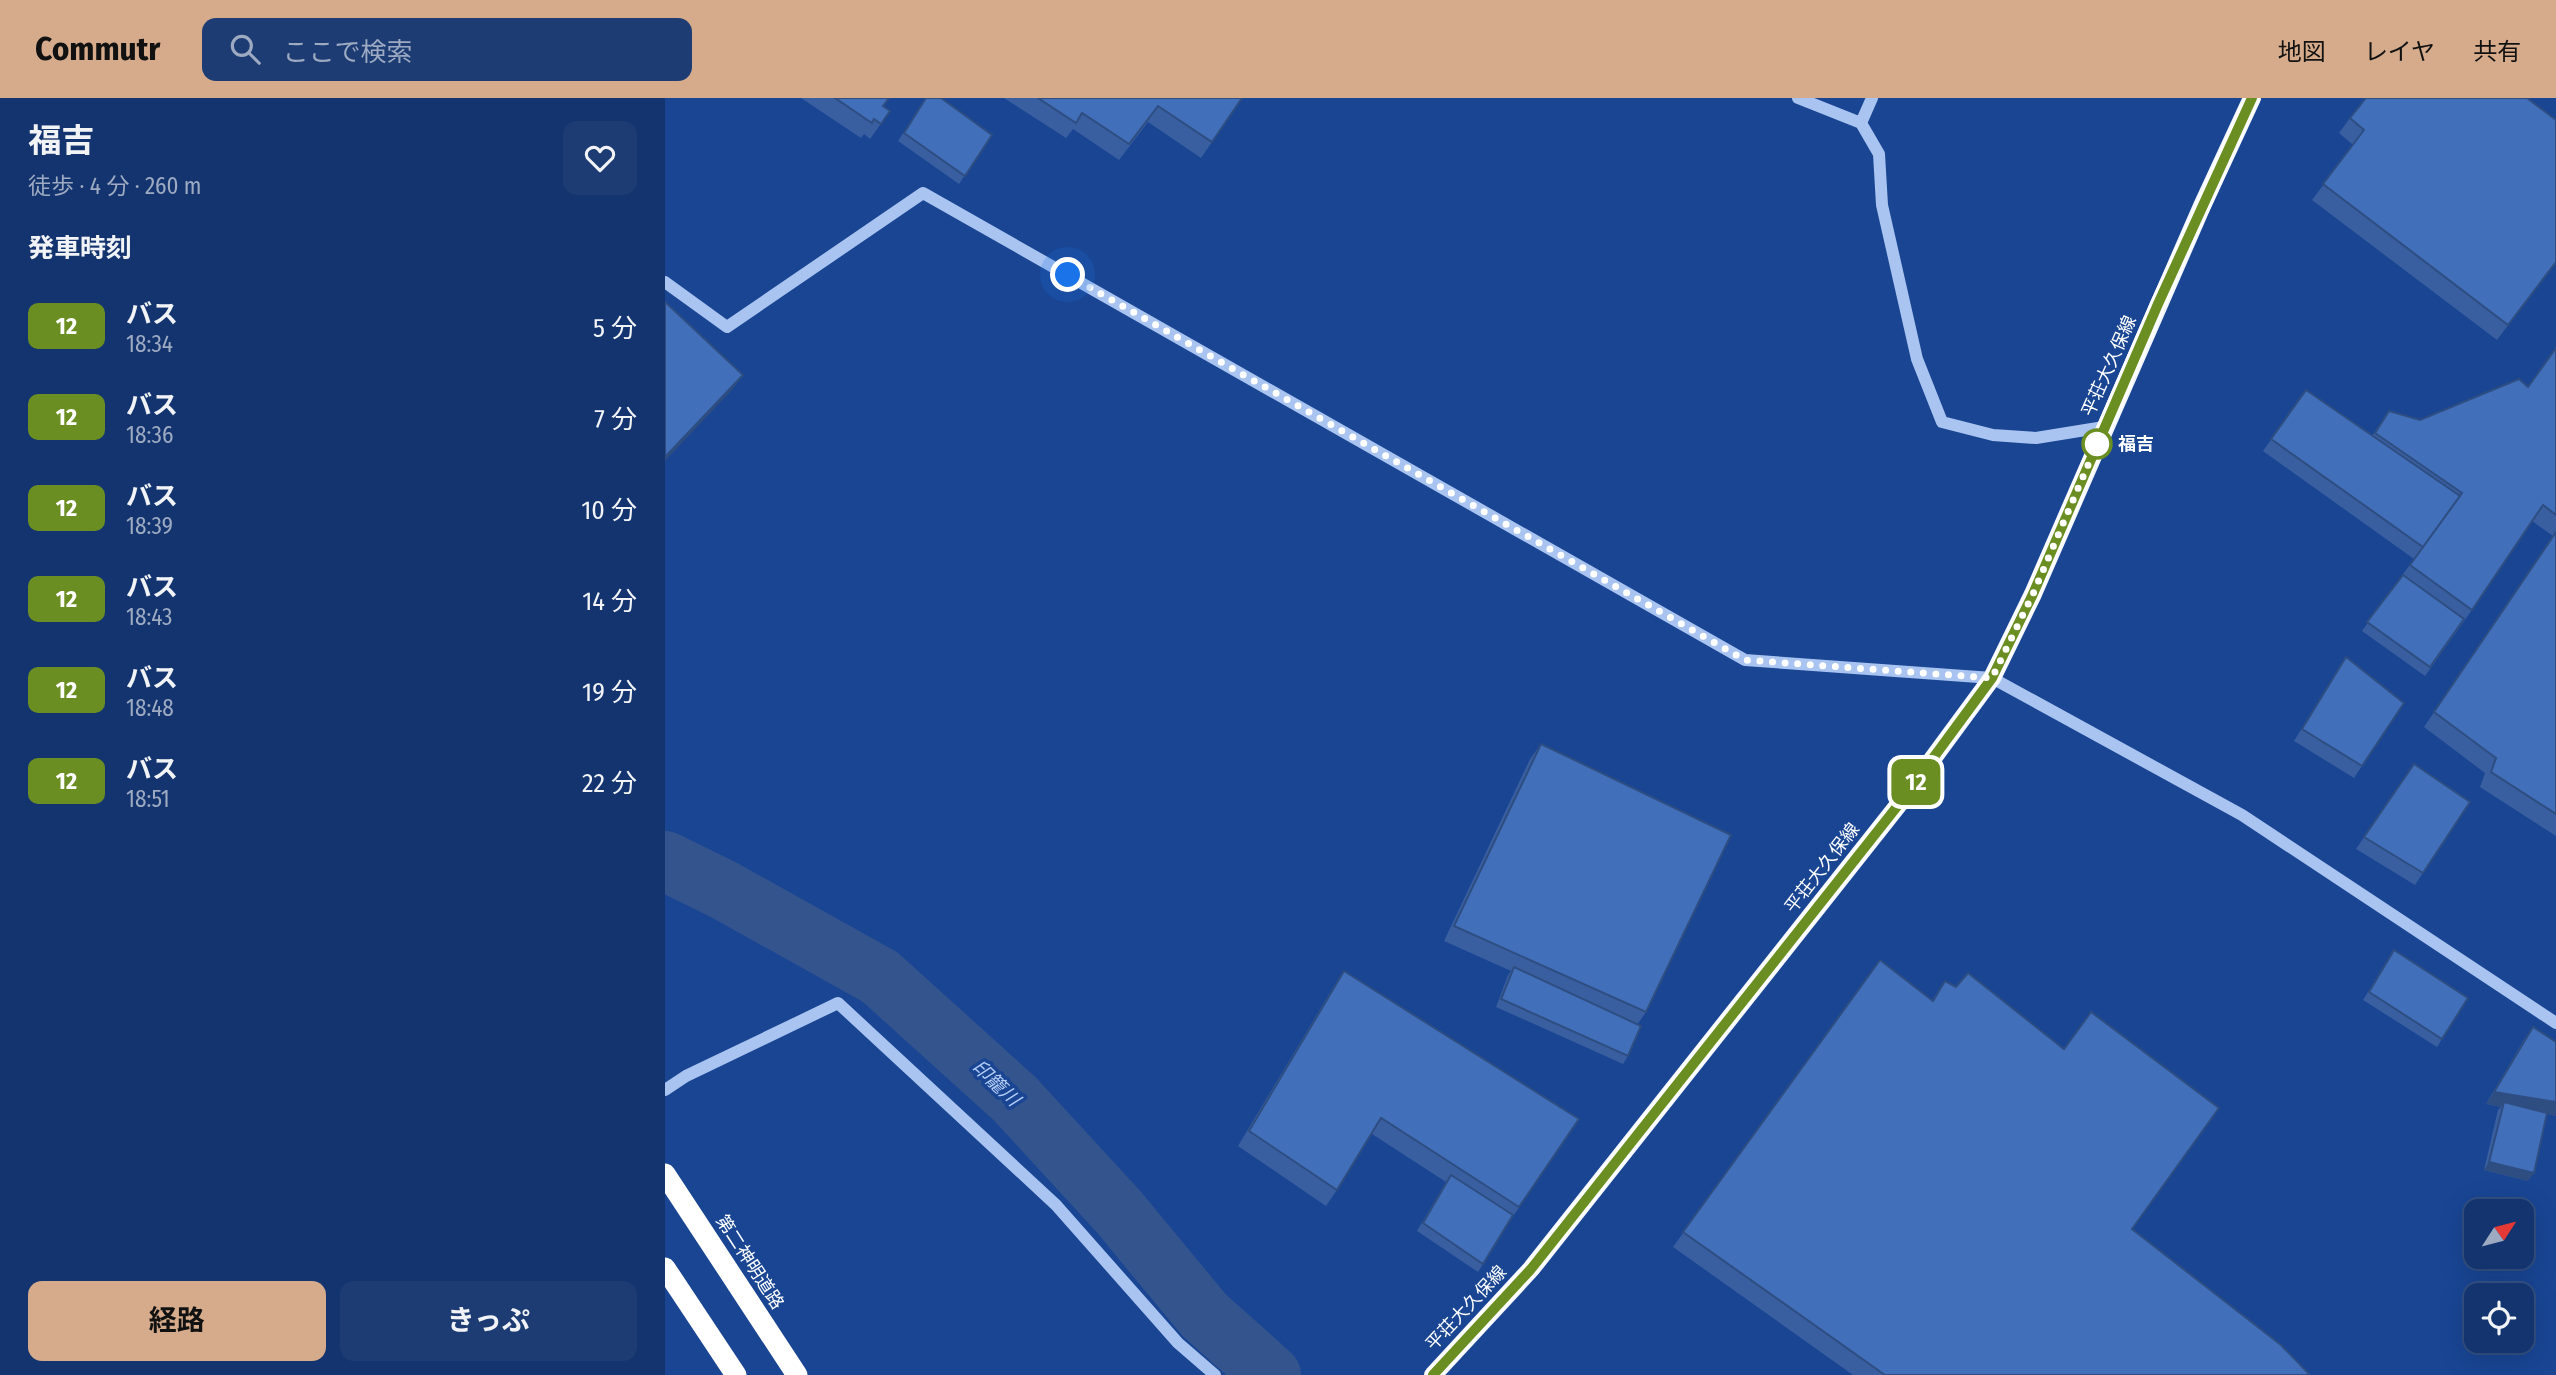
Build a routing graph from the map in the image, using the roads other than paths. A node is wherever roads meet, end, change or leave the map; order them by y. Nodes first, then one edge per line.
1 (1798, 98) edge
2 (1872, 98) edge
3 (2252, 98) edge
4 (1861, 123) junction
5 (665, 282) edge
6 (2104, 428) junction
7 (1992, 678) junction
8 (2556, 1023) edge
9 (665, 1090) edge
10 (665, 1174) edge
11 (665, 1268) edge
12 (736, 1375) edge
13 (797, 1375) edge
14 (1215, 1375) edge
15 (1433, 1375) edge

1 - 4 street
2 - 4 street
3 - 6 main road, 平荘大久保線
4 - 6 street
5 - 7 street
6 - 7 main road, 平荘大久保線
7 - 8 street
7 - 15 main road, 平荘大久保線
9 - 14 street
10 - 13 highway, 第二神明道路
11 - 12 highway

